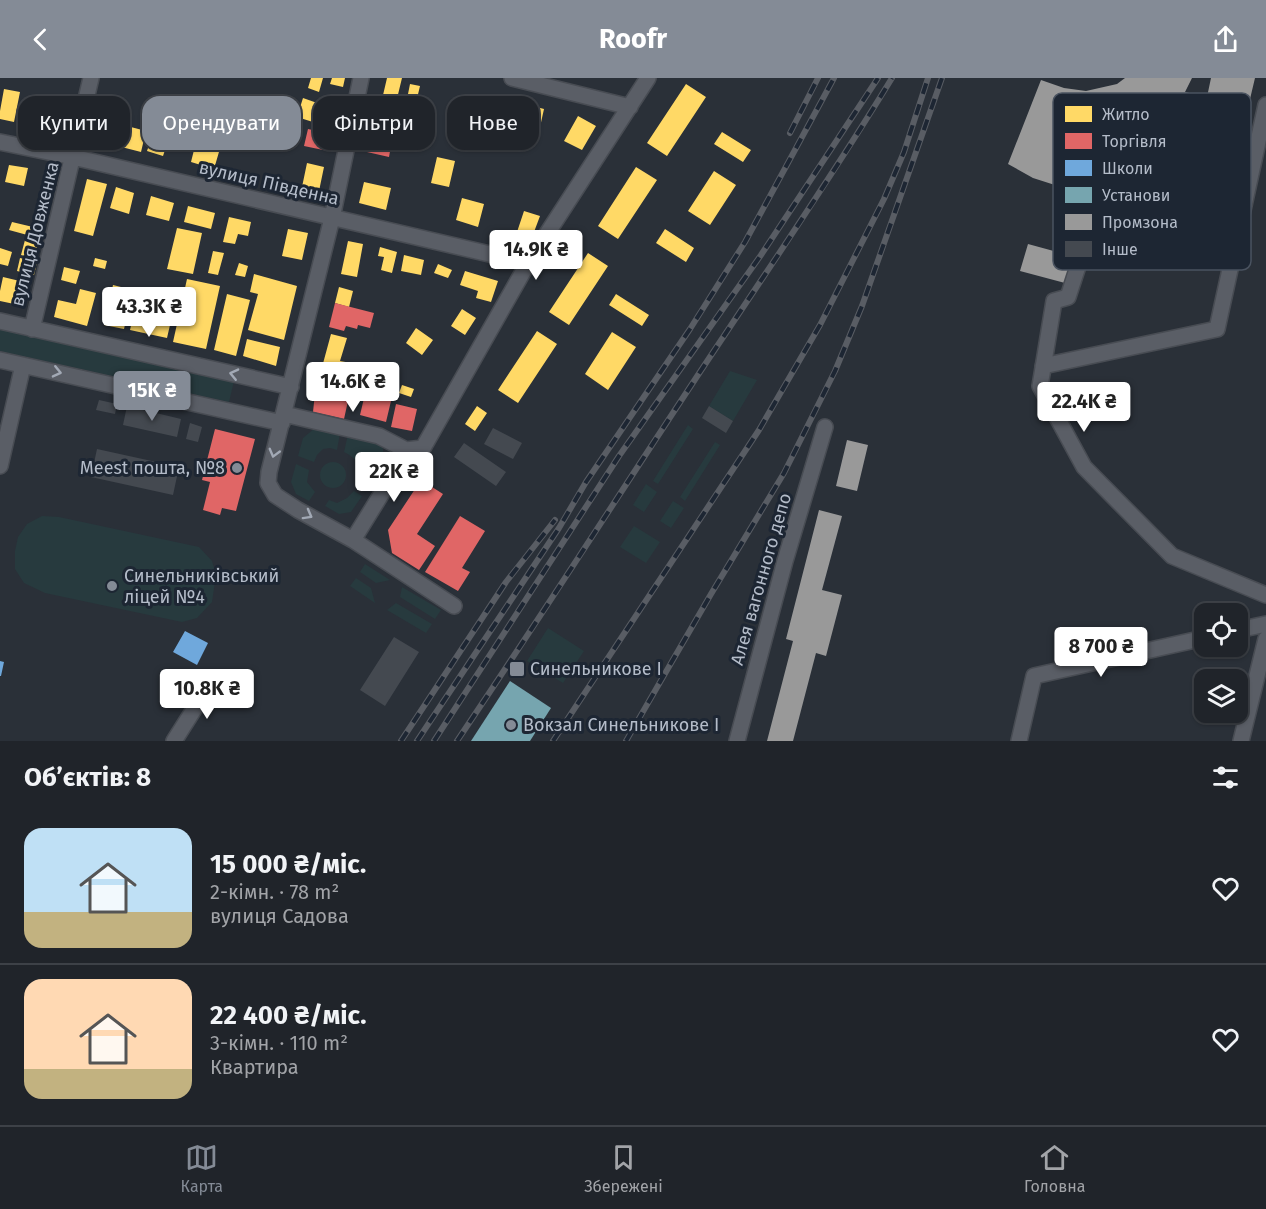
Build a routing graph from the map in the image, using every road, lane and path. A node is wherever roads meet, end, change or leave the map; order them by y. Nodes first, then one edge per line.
1 (92, 78) edge
2 (361, 78) edge
3 (512, 78) edge
4 (648, 78) edge
5 (1266, 105) edge
6 (630, 107) junction
7 (0, 142) edge
8 (74, 158) junction
9 (1251, 174) edge
10 (332, 218) junction
11 (528, 263) junction
12 (1077, 270) edge
13 (1230, 270) edge
14 (0, 321) edge
15 (32, 329) junction
16 (0, 360) edge
17 (23, 365) junction
18 (1043, 366) junction
19 (291, 387) junction
20 (283, 418) junction
21 (825, 427) dead end
22 (406, 450) junction
23 (0, 466) edge
24 (353, 540) junction
25 (1266, 595) edge
26 (454, 606) dead end
27 (1266, 624) edge
28 (1248, 628) edge
29 (1266, 639) edge
30 (1194, 640) edge
31 (212, 681) dead end
32 (174, 741) edge
33 (737, 741) edge
34 (1019, 741) edge
35 (1241, 741) edge

1 - 8 street, вулиця Довженка
2 - 10 street
3 - 6 street
4 - 6 street
5 - 9 street
6 - 11 street
7 - 8 street, вулиця Південна
8 - 10 street, вулиця Південна
8 - 15 street, вулиця Довженка
10 - 11 street, вулиця Південна
10 - 19 street
11 - 22 street
12 - 18 street
13 - 18 street
14 - 15 street
19 -> 15 street
16 - 17 street
17 -> 20 street
17 - 23 street
18 - 25 street
19 - 20 street
20 - 22 street
20 -> 24 street
21 - 33 street, Алея вагонного депо
22 - 24 street
24 - 26 street
27 - 28 street
29 - 35 street
30 - 34 street
31 - 32 street

